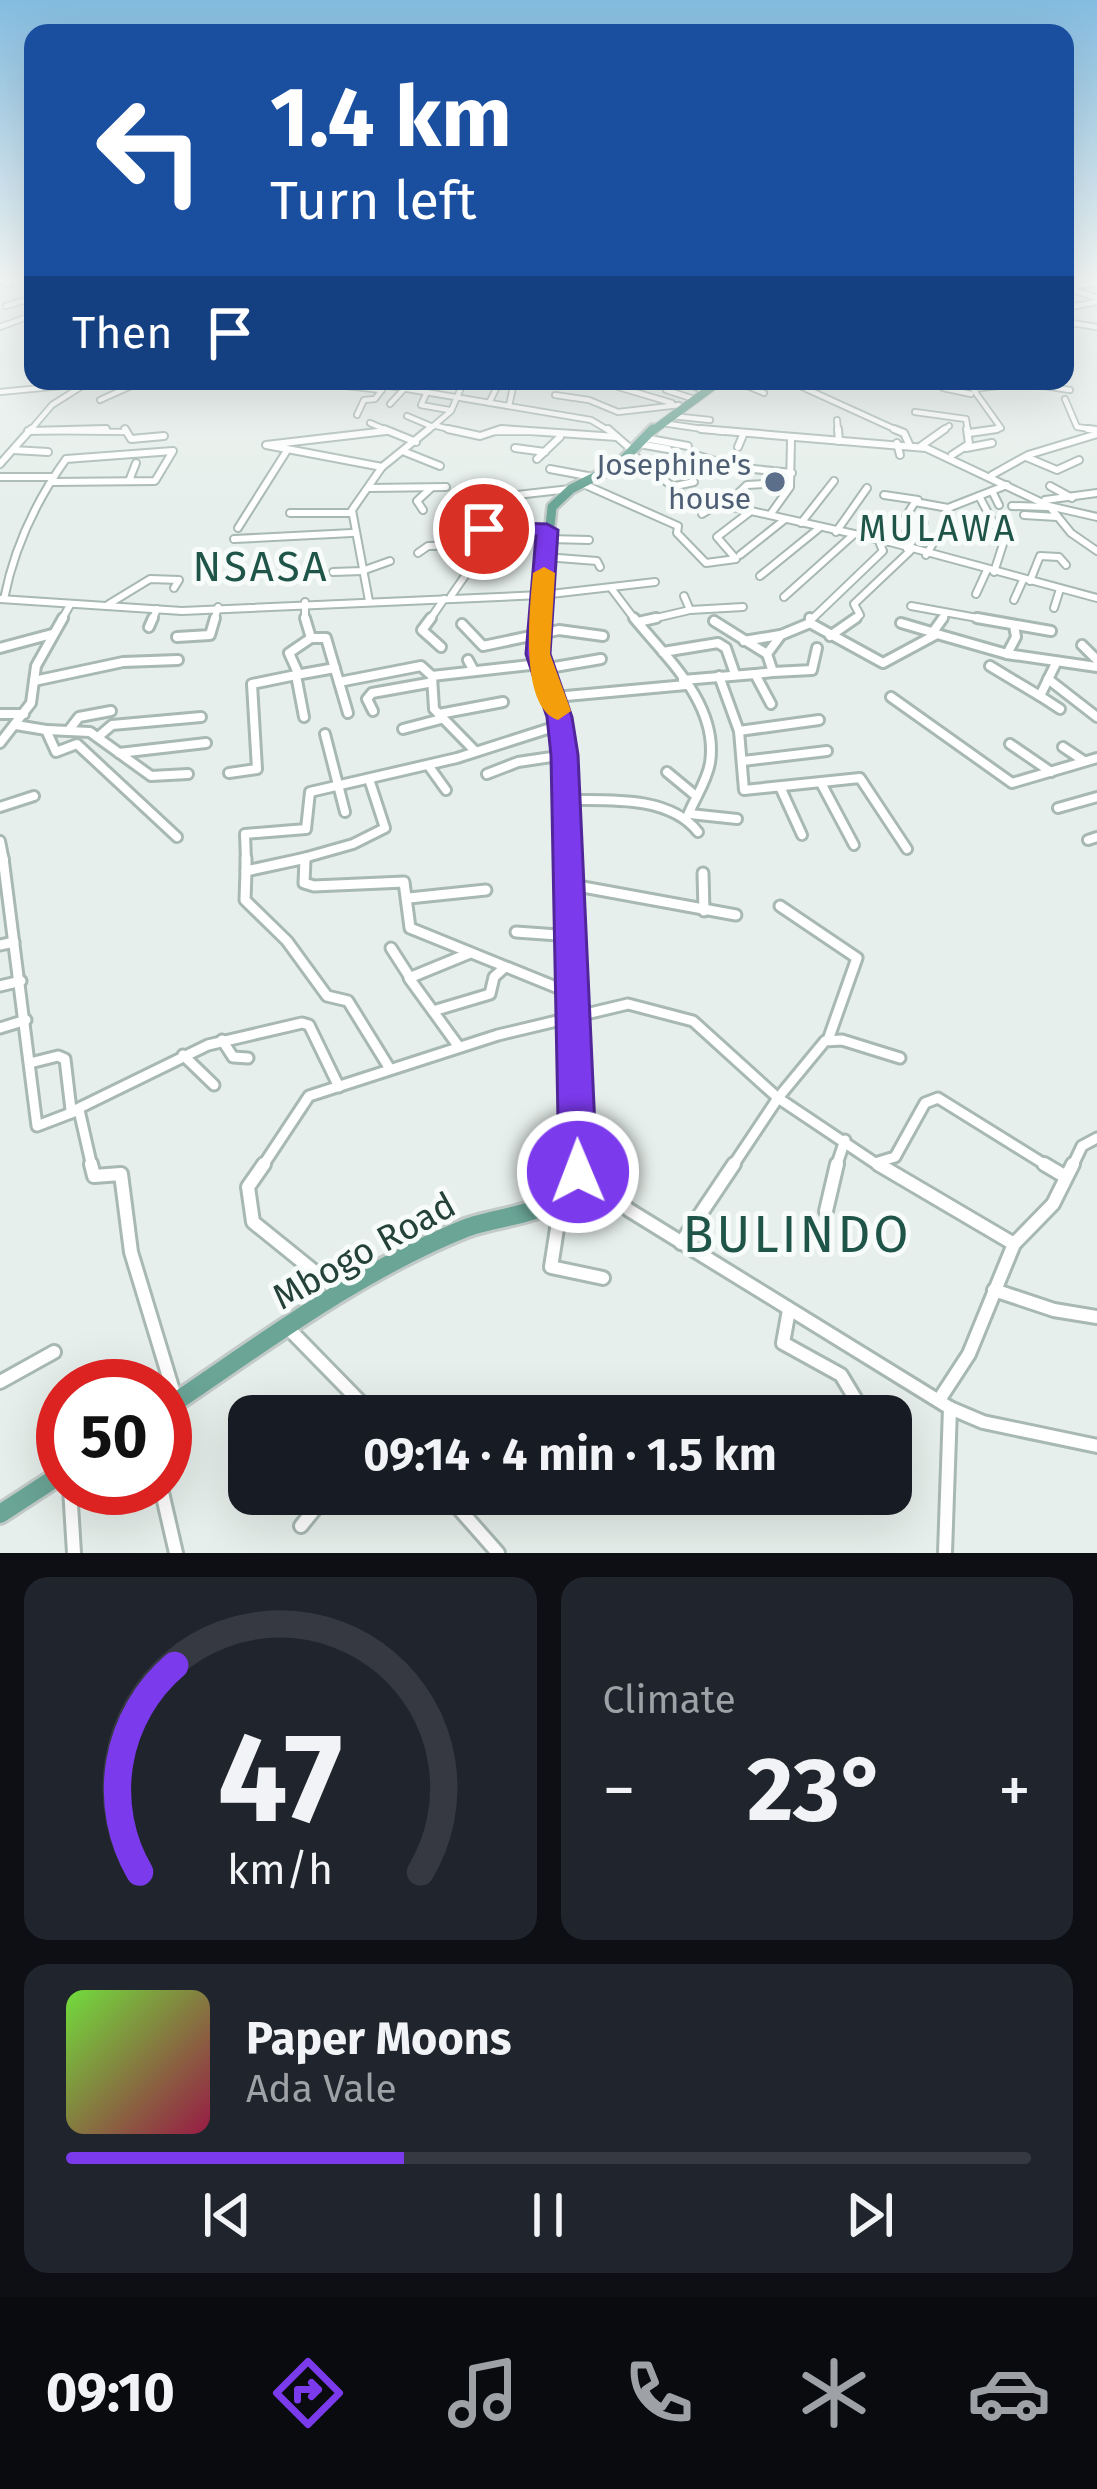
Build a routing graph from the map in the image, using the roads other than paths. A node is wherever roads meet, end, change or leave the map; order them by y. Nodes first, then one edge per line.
1 (73, 390) edge
2 (122, 390) edge
3 (381, 390) edge
4 (401, 390) edge
5 (432, 390) joint
6 (462, 390) edge
7 (496, 390) edge
8 (512, 390) edge
9 (657, 390) edge
10 (666, 390) dead end
11 (757, 390) edge
12 (809, 390) edge
13 (952, 390) edge
14 (973, 390) edge
15 (764, 393) dead end
16 (971, 394) junction
17 (555, 395) dead end
18 (696, 396) edge
19 (356, 397) dead end
20 (460, 398) junction
21 (366, 399) junction
22 (1065, 399) dead end
23 (100, 400) dead end
24 (489, 403) junction
25 (391, 404) dead end
26 (509, 406) junction
27 (854, 410) junction
28 (451, 411) junction
29 (915, 412) dead end
30 (357, 415) dead end
31 (407, 416) dead end
32 (861, 419) dead end
33 (710, 420) dead end
34 (837, 420) dead end
35 (370, 423) dead end
36 (435, 426) junction
37 (949, 426) dead end
38 (28, 431) junction
39 (386, 431) junction
40 (1097, 432) edge
41 (969, 433) junction
42 (743, 435) junction
43 (164, 436) dead end
44 (561, 436) junction
45 (617, 437) junction
46 (791, 440) junction
47 (839, 441) junction
48 (416, 442) junction
49 (992, 442) dead end
50 (897, 443) junction
51 (909, 444) junction
52 (636, 446) junction
53 (688, 446) dead end
54 (920, 447) junction
55 (0, 448) edge
56 (515, 448) dead end
57 (966, 448) junction
58 (668, 449) dead end
59 (12, 450) junction
60 (48, 452) dead end
61 (286, 452) junction
62 (403, 452) junction
63 (546, 452) junction
64 (696, 455) dead end
65 (900, 455) dead end
66 (951, 456) junction
67 (1025, 457) junction
68 (537, 459) dead end
69 (1079, 460) dead end
70 (136, 463) dead end
71 (0, 464) edge
72 (440, 466) dead end
73 (382, 467) junction
74 (734, 467) junction
75 (550, 469) dead end
76 (753, 470) junction
77 (793, 472) junction
78 (991, 476) junction
79 (0, 477) edge
80 (51, 480) junction
81 (748, 480) dead end
82 (129, 481) junction
83 (834, 481) dead end
84 (694, 482) dead end
85 (582, 483) junction
86 (765, 484) dead end
87 (1009, 484) junction
88 (1049, 486) dead end
89 (446, 487) dead end
90 (368, 488) junction
91 (433, 488) junction
92 (669, 488) junction
93 (867, 488) dead end
94 (992, 491) junction
95 (1097, 493) edge
96 (884, 495) dead end
97 (979, 496) junction
98 (482, 499) dead end
99 (1073, 499) junction
100 (1040, 500) junction
101 (919, 501) junction
102 (728, 503) junction
103 (999, 505) dead end
104 (1012, 506) dead end
105 (740, 507) junction
106 (1050, 507) junction
107 (946, 508) junction
108 (423, 510) dead end
109 (752, 510) junction
110 (290, 513) dead end
111 (351, 513) junction
112 (702, 514) dead end
113 (770, 515) junction
114 (1024, 515) dead end
115 (1057, 517) junction
116 (1097, 517) edge
117 (784, 518) junction
118 (950, 520) dead end
119 (801, 523) junction
120 (924, 523) dead end
121 (447, 526) dead end
122 (994, 526) dead end
123 (238, 528) dead end
124 (819, 528) junction
125 (484, 529) junction
126 (677, 531) junction
127 (836, 532) junction
128 (353, 533) junction
129 (547, 534) junction
130 (852, 536) junction
131 (665, 537) dead end
132 (1005, 538) dead end
133 (234, 539) dead end
134 (589, 540) dead end
135 (934, 542) dead end
136 (884, 544) junction
137 (1093, 548) edge
138 (906, 549) junction
139 (1072, 549) dead end
140 (418, 553) dead end
141 (740, 555) dead end
142 (926, 555) junction
143 (545, 557) junction
144 (390, 561) dead end
145 (1066, 565) dead end
146 (600, 567) dead end
147 (362, 571) junction
148 (470, 571) dead end
149 (990, 571) junction
150 (333, 572) dead end
151 (760, 576) dead end
152 (1026, 580) junction
153 (655, 582) dead end
154 (174, 588) dead end
155 (610, 588) junction
156 (1060, 589) junction
157 (542, 595) junction
158 (976, 595) dead end
159 (684, 596) dead end
160 (784, 597) dead end
161 (448, 598) junction
162 (1097, 598) edge
163 (2, 599) edge
164 (1014, 600) dead end
165 (369, 601) junction
166 (305, 602) junction
167 (70, 604) junction
168 (108, 606) junction
169 (911, 606) dead end
170 (218, 607) junction
171 (743, 607) dead end
172 (1054, 608) dead end
173 (157, 609) junction
174 (690, 610) junction
175 (946, 613) junction
176 (714, 621) dead end
177 (636, 622) junction
178 (811, 623) junction
179 (901, 623) dead end
180 (462, 624) dead end
181 (1014, 625) junction
182 (149, 627) dead end
183 (58, 629) junction
184 (1052, 631) dead end
185 (538, 633) junction
186 (934, 633) junction
187 (781, 635) junction
188 (603, 636) dead end
189 (830, 636) junction
190 (177, 637) dead end
191 (311, 638) junction
192 (744, 640) junction
193 (1082, 645) dead end
194 (441, 646) dead end
195 (0, 648) edge
196 (818, 648) dead end
197 (663, 652) junction
198 (1006, 653) junction
199 (767, 654) junction
200 (601, 658) dead end
201 (467, 659) dead end
202 (178, 660) dead end
203 (1056, 663) junction
204 (1097, 663) edge
205 (989, 666) dead end
206 (541, 667) junction
207 (334, 668) junction
208 (474, 670) junction
209 (773, 672) junction
210 (297, 674) junction
211 (735, 674) junction
212 (754, 674) junction
213 (719, 676) junction
214 (1048, 679) junction
215 (430, 680) junction
216 (34, 682) junction
217 (339, 682) junction
218 (685, 682) junction
219 (1040, 696) junction
220 (553, 697) junction
221 (891, 697) dead end
222 (503, 702) dead end
223 (771, 704) dead end
224 (1060, 709) dead end
225 (111, 711) dead end
226 (373, 711) dead end
227 (348, 713) dead end
228 (0, 714) edge
229 (24, 714) junction
230 (201, 717) dead end
231 (304, 717) dead end
232 (440, 717) junction
233 (1097, 717) edge
234 (819, 720) dead end
235 (16, 725) junction
236 (561, 725) junction
237 (403, 729) dead end
238 (46, 730) junction
239 (69, 730) junction
240 (739, 731) junction
241 (325, 734) dead end
242 (98, 737) junction
243 (0, 742) edge
244 (206, 743) dead end
245 (1010, 744) dead end
246 (1063, 747) dead end
247 (827, 751) dead end
248 (119, 752) junction
249 (476, 752) junction
250 (565, 755) junction
251 (1097, 758) edge
252 (743, 761) junction
253 (1085, 762) junction
254 (428, 765) junction
255 (229, 772) dead end
256 (667, 772) dead end
257 (1051, 772) junction
258 (188, 774) dead end
259 (487, 774) dead end
260 (369, 779) junction
261 (821, 783) junction
262 (339, 786) junction
263 (446, 790) dead end
264 (781, 790) junction
265 (34, 796) dead end
266 (696, 796) junction
267 (1097, 797) edge
268 (566, 800) junction
269 (0, 807) edge
270 (1058, 808) dead end
271 (345, 812) dead end
272 (688, 815) junction
273 (737, 820) dead end
274 (698, 832) dead end
275 (802, 835) dead end
276 (177, 837) dead end
277 (0, 842) edge
278 (854, 845) dead end
279 (907, 849) dead end
280 (305, 859) junction
281 (246, 871) junction
282 (703, 872) dead end
283 (4, 873) edge
284 (572, 884) junction
285 (486, 890) dead end
286 (409, 898) junction
287 (6, 906) edge
288 (780, 906) dead end
289 (704, 910) junction
290 (736, 915) dead end
291 (516, 932) dead end
292 (574, 936) junction
293 (14, 942) junction
294 (0, 945) edge
295 (392, 948) dead end
296 (472, 952) junction
297 (504, 968) junction
298 (410, 978) junction
299 (21, 981) junction
300 (0, 986) edge
301 (574, 994) junction
302 (433, 1011) junction
303 (576, 1018) junction
304 (26, 1020) junction
305 (0, 1028) edge
306 (222, 1040) junction
307 (828, 1040) junction
308 (459, 1047) junction
309 (183, 1054) junction
310 (248, 1058) dead end
311 (900, 1058) dead end
312 (30, 1063) junction
313 (390, 1069) junction
314 (214, 1085) dead end
315 (340, 1087) junction
316 (778, 1098) junction
317 (74, 1110) junction
318 (1097, 1138) edge
319 (845, 1140) junction
320 (578, 1160) junction
321 (875, 1162) junction
322 (1066, 1178) junction
323 (611, 1197) junction
324 (558, 1202) junction
325 (826, 1211) dead end
326 (681, 1243) junction
327 (1014, 1244) junction
328 (603, 1278) dead end
329 (994, 1290) junction
330 (342, 1294) junction
331 (789, 1310) junction
332 (1097, 1317) edge
333 (289, 1329) junction
334 (54, 1352) dead end
335 (159, 1359) edge
336 (0, 1382) edge
337 (192, 1392) edge
338 (353, 1395) edge
339 (853, 1395) edge
340 (944, 1404) junction
341 (1097, 1446) edge
342 (36, 1491) edge
343 (0, 1514) edge
344 (72, 1515) edge
345 (167, 1515) edge
346 (310, 1515) edge
347 (465, 1515) edge
348 (301, 1526) dead end
349 (74, 1553) edge
350 (176, 1553) edge
351 (498, 1553) edge
352 (945, 1553) edge

1 - 38 street
2 - 23 street
3 - 21 street
4 - 25 street
5 - 20 street
5 - 28 street
6 - 20 street
7 - 24 street
8 - 26 street
9 - 18 street
10 - 18 street
11 - 15 street
12 - 27 street
13 - 16 street
14 - 16 street
16 - 41 street
17 - 18 street
18 - 33 street
18 - 42 street
18 - 52 main road
19 - 21 street
20 - 24 street
20 - 28 street
21 - 30 street
22 - 40 street
24 - 26 street
26 - 45 street
27 - 32 street
27 - 51 street
28 - 36 street
29 - 41 street
31 - 36 street
34 - 47 street
35 - 39 street
36 - 44 street
36 - 48 street
37 - 54 street
38 - 43 street
38 - 59 street
39 - 48 street
39 - 61 street
40 - 67 street
41 - 57 street
42 - 46 street
42 - 74 street
44 - 45 street
44 - 63 street
45 - 52 street
46 - 47 street
46 - 77 street
47 - 50 street
48 - 62 street
49 - 57 street
50 - 51 street
50 - 65 street
51 - 54 street
52 - 53 street
52 - 58 street
52 - 85 main road
52 - 92 street
54 - 66 street
55 - 59 street
56 - 63 street
57 - 66 street
59 - 60 street
59 - 71 street
61 - 73 street
61 - 123 street
62 - 72 street
62 - 73 street
63 - 68 street
64 - 74 street
66 - 78 street
67 - 69 street
67 - 78 street
70 - 82 street
73 - 90 street
74 - 76 street
75 - 85 street
76 - 77 street
76 - 81 street
77 - 113 street
78 - 87 street
79 - 80 street
80 - 82 street
80 - 82 street
80 - 163 street
83 - 119 street
84 - 92 street
85 - 98 street
85 - 126 street
85 - 129 main road
86 - 102 street
87 - 94 street
87 - 100 street
88 - 99 street
89 - 91 street
90 - 91 street
90 - 111 street
91 - 108 street
92 - 102 street
93 - 127 street
94 - 97 street
94 - 103 street
95 - 99 street
96 - 101 street
97 - 107 street
97 - 122 street
99 - 100 street
100 - 106 street
101 - 107 street
101 - 136 street
102 - 105 street
104 - 106 street
105 - 109 street
105 - 112 street
106 - 115 street
106 - 116 street
107 - 118 street
109 - 113 street
109 - 126 street
110 - 111 street
111 - 128 street
113 - 117 street
114 - 115 street
115 - 137 street
117 - 119 street
117 - 141 street
119 - 124 street
120 - 138 street
121 - 125 street
124 - 127 street
124 - 151 street
125 - 129 street
125 - 140 street
126 - 131 street
127 - 130 street
128 - 133 street
128 - 147 street
129 - 134 street
129 - 143 main road
130 - 136 street
130 - 160 street
132 - 149 street
135 - 142 street
136 - 138 street
136 - 178 street
137 - 139 street
138 - 142 street
138 - 189 street
142 - 149 street
143 - 146 street
143 - 157 main road
144 - 147 street
145 - 152 street
147 - 150 street
147 - 165 street
148 - 161 street
149 - 152 street
149 - 158 street
152 - 156 street
152 - 164 street
153 - 155 street
154 - 168 street
155 - 157 street
155 - 177 street
156 - 162 street
156 - 172 street
157 - 161 street
157 - 185 main road
159 - 174 street
161 - 165 street
161 - 194 street
163 - 167 street
165 - 166 street
166 - 170 street
166 - 191 street
167 - 168 street
167 - 183 street
168 - 173 street
169 - 175 street
170 - 173 street
170 - 190 street
171 - 174 street
173 - 182 street
174 - 177 street
175 - 181 street
175 - 186 street
176 - 192 street
177 - 197 street
178 - 187 street
178 - 189 street
179 - 186 street
180 - 185 street
181 - 184 street
181 - 198 street
183 - 195 street
183 - 216 street
185 - 188 street
185 - 206 main road
186 - 189 street
186 - 198 street
187 - 192 street
187 - 199 street
191 - 207 street
191 - 210 street
192 - 199 street
193 - 204 street
196 - 209 street
197 - 211 street
197 - 218 street
198 - 203 street
199 - 209 street
200 - 206 street
201 - 208 street
202 - 216 street
203 - 204 street
203 - 214 street
205 - 219 street
206 - 208 street
206 - 220 main road
207 - 210 street
207 - 217 street
208 - 215 street
209 - 212 street
210 - 231 street
210 - 255 street
211 - 212 street
211 - 213 street
212 - 223 street
213 - 218 street
213 - 240 street
214 - 219 street
214 - 233 street
215 - 217 street
215 - 226 street
215 - 232 street
216 - 229 street
217 - 227 street
218 - 220 street
218 - 266 street
219 - 224 street
220 - 236 main road
221 - 257 street
222 - 232 street
225 - 239 street
228 - 229 street
229 - 235 street
230 - 242 street
232 - 237 street
232 - 249 street
234 - 240 street
235 - 238 street
235 - 243 street
236 - 249 street
236 - 250 main road
238 - 239 street
238 - 276 street
239 - 242 street
240 - 252 street
241 - 262 street
242 - 248 street
244 - 248 street
245 - 257 street
246 - 253 street
247 - 252 street
248 - 258 street
249 - 254 street
250 - 259 street
250 - 268 main road
251 - 253 street
252 - 264 street
253 - 257 street
254 - 260 street
254 - 263 street
256 - 266 street
260 - 262 street
260 - 280 street
261 - 264 street
261 - 278 street
261 - 279 street
262 - 271 street
262 - 281 street
264 - 275 street
265 - 269 street
266 - 272 street
267 - 270 street
268 - 272 street
268 - 284 main road
272 - 273 street
272 - 274 street
277 - 283 street
280 - 281 street
280 - 286 street
281 - 313 street
282 - 289 street
283 - 287 street
284 - 289 street
284 - 292 main road
285 - 286 street
286 - 296 street
287 - 293 street
288 - 307 street
289 - 290 street
291 - 292 street
292 - 301 main road
293 - 294 street
293 - 299 street
295 - 298 street
296 - 297 street
296 - 298 street
297 - 301 street
297 - 302 street
298 - 302 street
299 - 300 street
299 - 304 street
301 - 303 main road
302 - 308 street
303 - 308 street
303 - 316 street
303 - 320 main road
304 - 305 street
304 - 312 street
306 - 309 street
306 - 310 street
306 - 315 street
307 - 311 street
307 - 316 street
308 - 313 street
309 - 314 street
309 - 317 street
312 - 317 street
312 - 317 street
313 - 315 street
315 - 330 street
316 - 319 street
316 - 326 street
317 - 335 street
318 - 322 street
319 - 321 street
319 - 325 street
320 - 323 street
320 - 324 main road
321 - 322 street
321 - 327 street
322 - 327 street
323 - 324 street
323 - 326 street
324 - 328 street
324 - 330 main road, Mbogo Road
326 - 331 street
327 - 329 street
329 - 332 street
329 - 340 street
330 - 333 main road, Mbogo Road
331 - 339 street
331 - 340 street
333 - 337 main road, Mbogo Road
333 - 338 street
334 - 336 street
340 - 341 street
340 - 352 street
342 - 343 main road
344 - 349 street
345 - 350 street
346 - 348 street
347 - 351 street

